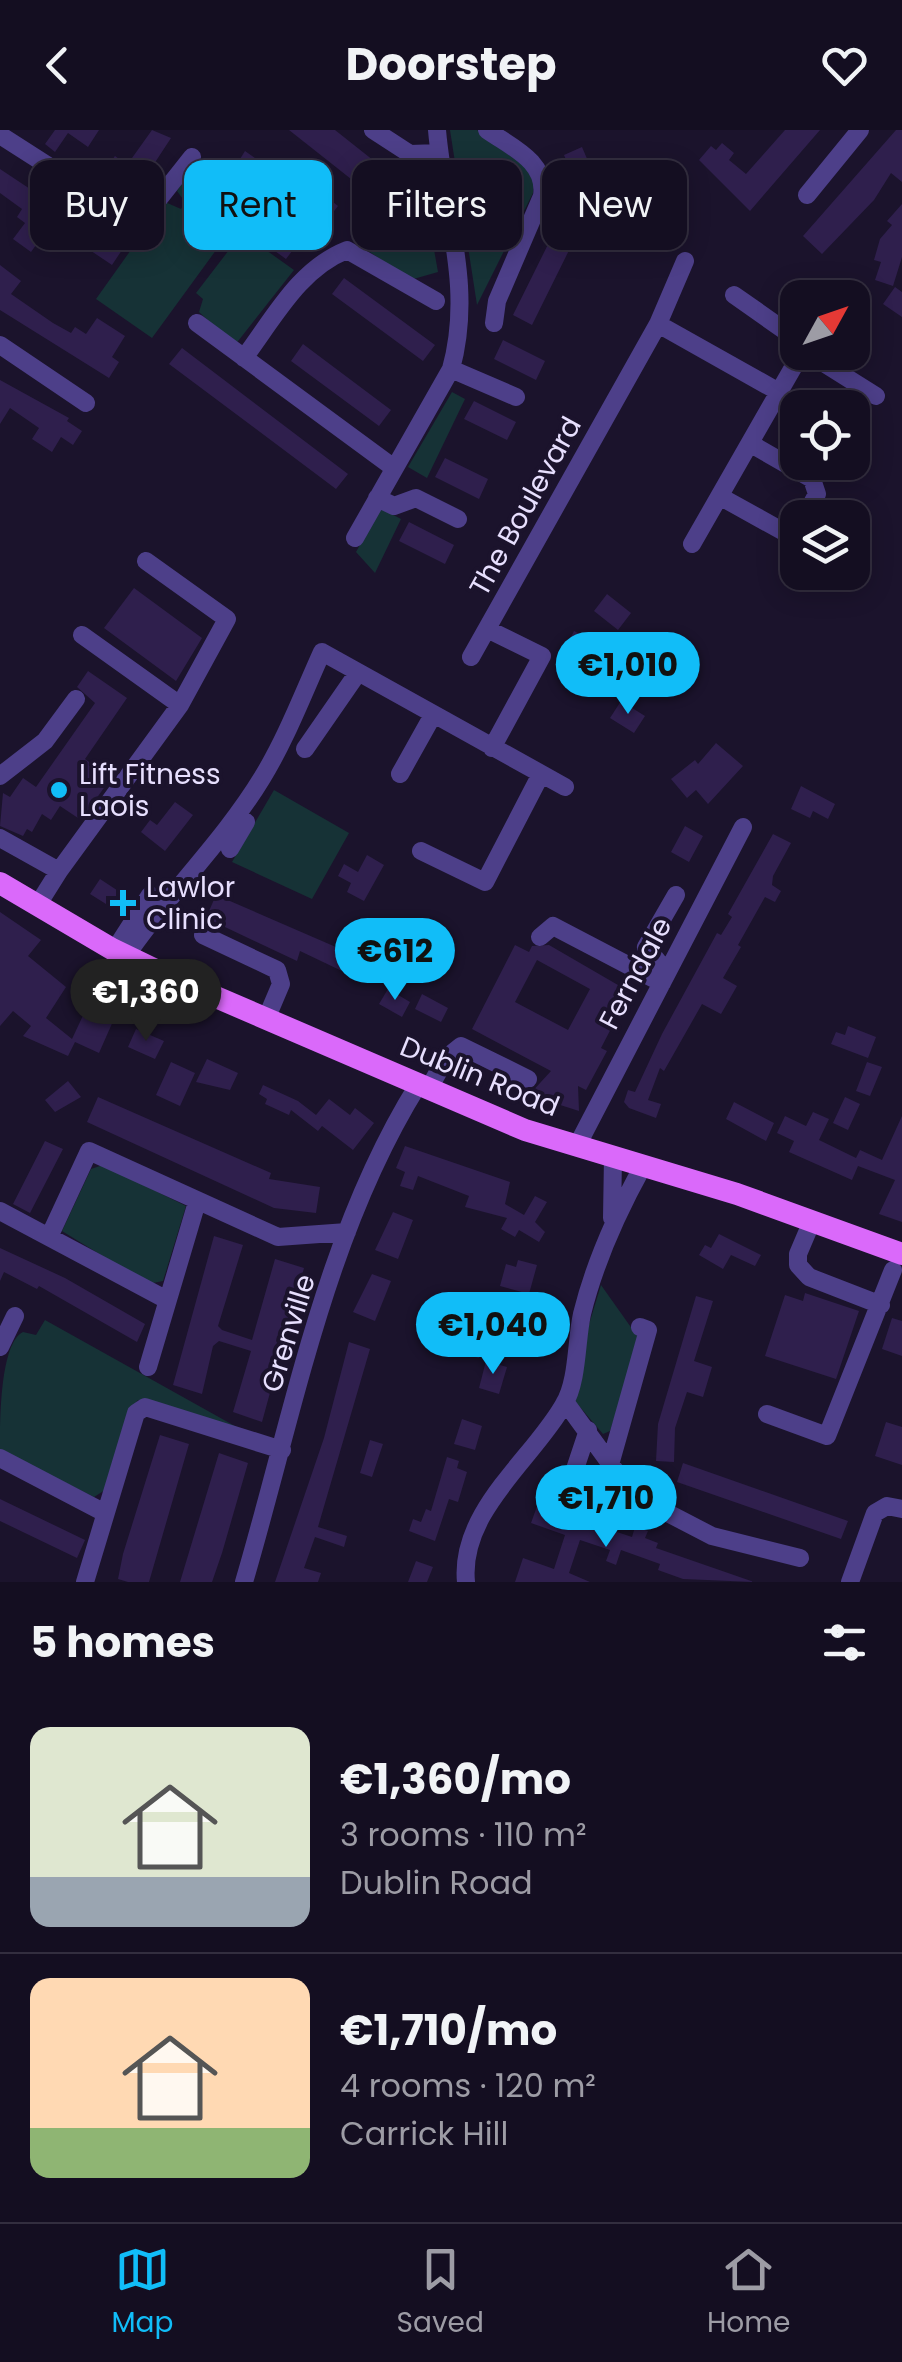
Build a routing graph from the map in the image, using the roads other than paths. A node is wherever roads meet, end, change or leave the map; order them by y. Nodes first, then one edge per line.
1 (373, 130) edge
2 (436, 130) edge
3 (488, 130) edge
4 (860, 130) edge
5 (0, 136) edge
6 (439, 152) junction
7 (192, 157) dead end
8 (807, 194) dead end
9 (685, 261) dead end
10 (734, 295) dead end
11 (436, 301) dead end
12 (197, 323) dead end
13 (494, 323) dead end
14 (658, 324) junction
15 (780, 327) edge
16 (0, 345) edge
17 (244, 358) junction
18 (451, 369) junction
19 (793, 370) edge
20 (833, 370) edge
21 (779, 392) junction
22 (876, 396) dead end
23 (516, 397) dead end
24 (86, 403) dead end
25 (751, 444) junction
26 (394, 468) junction
27 (721, 496) junction
28 (377, 498) junction
29 (814, 500) edge
30 (458, 519) dead end
31 (780, 530) edge
32 (356, 538) dead end
33 (692, 544) dead end
34 (146, 561) dead end
35 (488, 629) junction
36 (82, 636) dead end
37 (472, 657) dead end
38 (358, 674) junction
39 (76, 699) dead end
40 (180, 706) junction
41 (432, 715) junction
42 (492, 748) junction
43 (305, 749) dead end
44 (400, 774) dead end
45 (541, 774) junction
46 (0, 776) edge
47 (565, 787) dead end
48 (262, 795) dead end
49 (241, 818) junction
50 (743, 827) dead end
51 (0, 838) edge
52 (230, 849) dead end
53 (421, 851) dead end
54 (59, 871) junction
55 (0, 883) edge
56 (150, 895) dead end
57 (676, 895) dead end
58 (37, 906) junction
59 (203, 935) dead end
60 (543, 939) dead end
61 (120, 954) junction
62 (662, 983) junction
63 (267, 1018) junction
64 (528, 1080) dead end
65 (423, 1088) junction
66 (578, 1146) junction
67 (613, 1156) junction
68 (643, 1166) junction
69 (196, 1202) junction
70 (0, 1211) edge
71 (812, 1222) junction
72 (612, 1224) junction
73 (347, 1232) junction
74 (50, 1235) junction
75 (898, 1262) edge
76 (168, 1300) junction
77 (881, 1305) junction
78 (15, 1316) dead end
79 (640, 1327) dead end
80 (0, 1348) edge
81 (148, 1367) dead end
82 (566, 1403) junction
83 (767, 1414) dead end
84 (588, 1430) junction
85 (282, 1450) junction
86 (0, 1458) edge
87 (611, 1460) junction
88 (568, 1490) dead end
89 (902, 1510) edge
90 (105, 1513) junction
91 (800, 1558) dead end
92 (85, 1582) edge
93 (244, 1582) edge
94 (466, 1582) edge
95 (850, 1582) edge

1 - 6 street
2 - 6 street
3 - 13 street
4 - 8 street
5 - 7 street
6 - 18 street
9 - 14 street, The Boulevard
10 - 15 street
11 - 17 street
12 - 17 street
14 - 21 street
14 - 35 street, The Boulevard
16 - 24 street
17 - 26 street
18 - 23 street
18 - 26 street
19 - 21 street
20 - 22 street
21 - 25 street
25 - 27 street
25 - 29 street
26 - 28 street
27 - 31 street
27 - 33 street
28 - 30 street
28 - 32 street
34 - 40 street
35 - 37 street
35 - 42 street, The Boulevard
36 - 40 street
38 - 41 street
38 - 43 street
38 - 49 street
39 - 46 street
40 - 54 street
41 - 42 street
41 - 44 street
42 - 45 street
45 - 47 street
45 - 53 street
48 - 49 street
49 - 52 street
49 - 61 street
50 - 62 street, Ferndale
51 - 54 street
54 - 58 street
55 - 58 main road, Dublin Road
56 - 61 street
57 - 62 street
58 - 61 main road, Dublin Road
59 - 63 street
60 - 62 street
61 - 63 main road, Dublin Road
62 - 66 street, Ferndale
63 - 65 main road, Dublin Road
64 - 65 street, Grenville
65 - 66 main road, Dublin Road
65 - 73 street, Grenville
66 - 67 main road, Dublin Road
67 - 68 main road, Dublin Road
67 - 72 street
68 - 71 main road, Dublin Road
68 - 72 street
69 - 73 street, Grenville
69 - 74 street, Grenville
69 - 76 street
70 - 74 street
71 - 75 main road, Dublin Road
71 - 77 street
72 - 82 street
73 - 85 street, Grenville
74 - 76 street
75 - 77 street
76 - 81 street
77 - 83 street
78 - 80 street
79 - 87 street
82 - 84 street
82 - 94 street
84 - 87 street
84 - 88 street
85 - 90 street
85 - 93 street, Grenville
86 - 90 street
87 - 91 street
89 - 95 street
90 - 92 street

